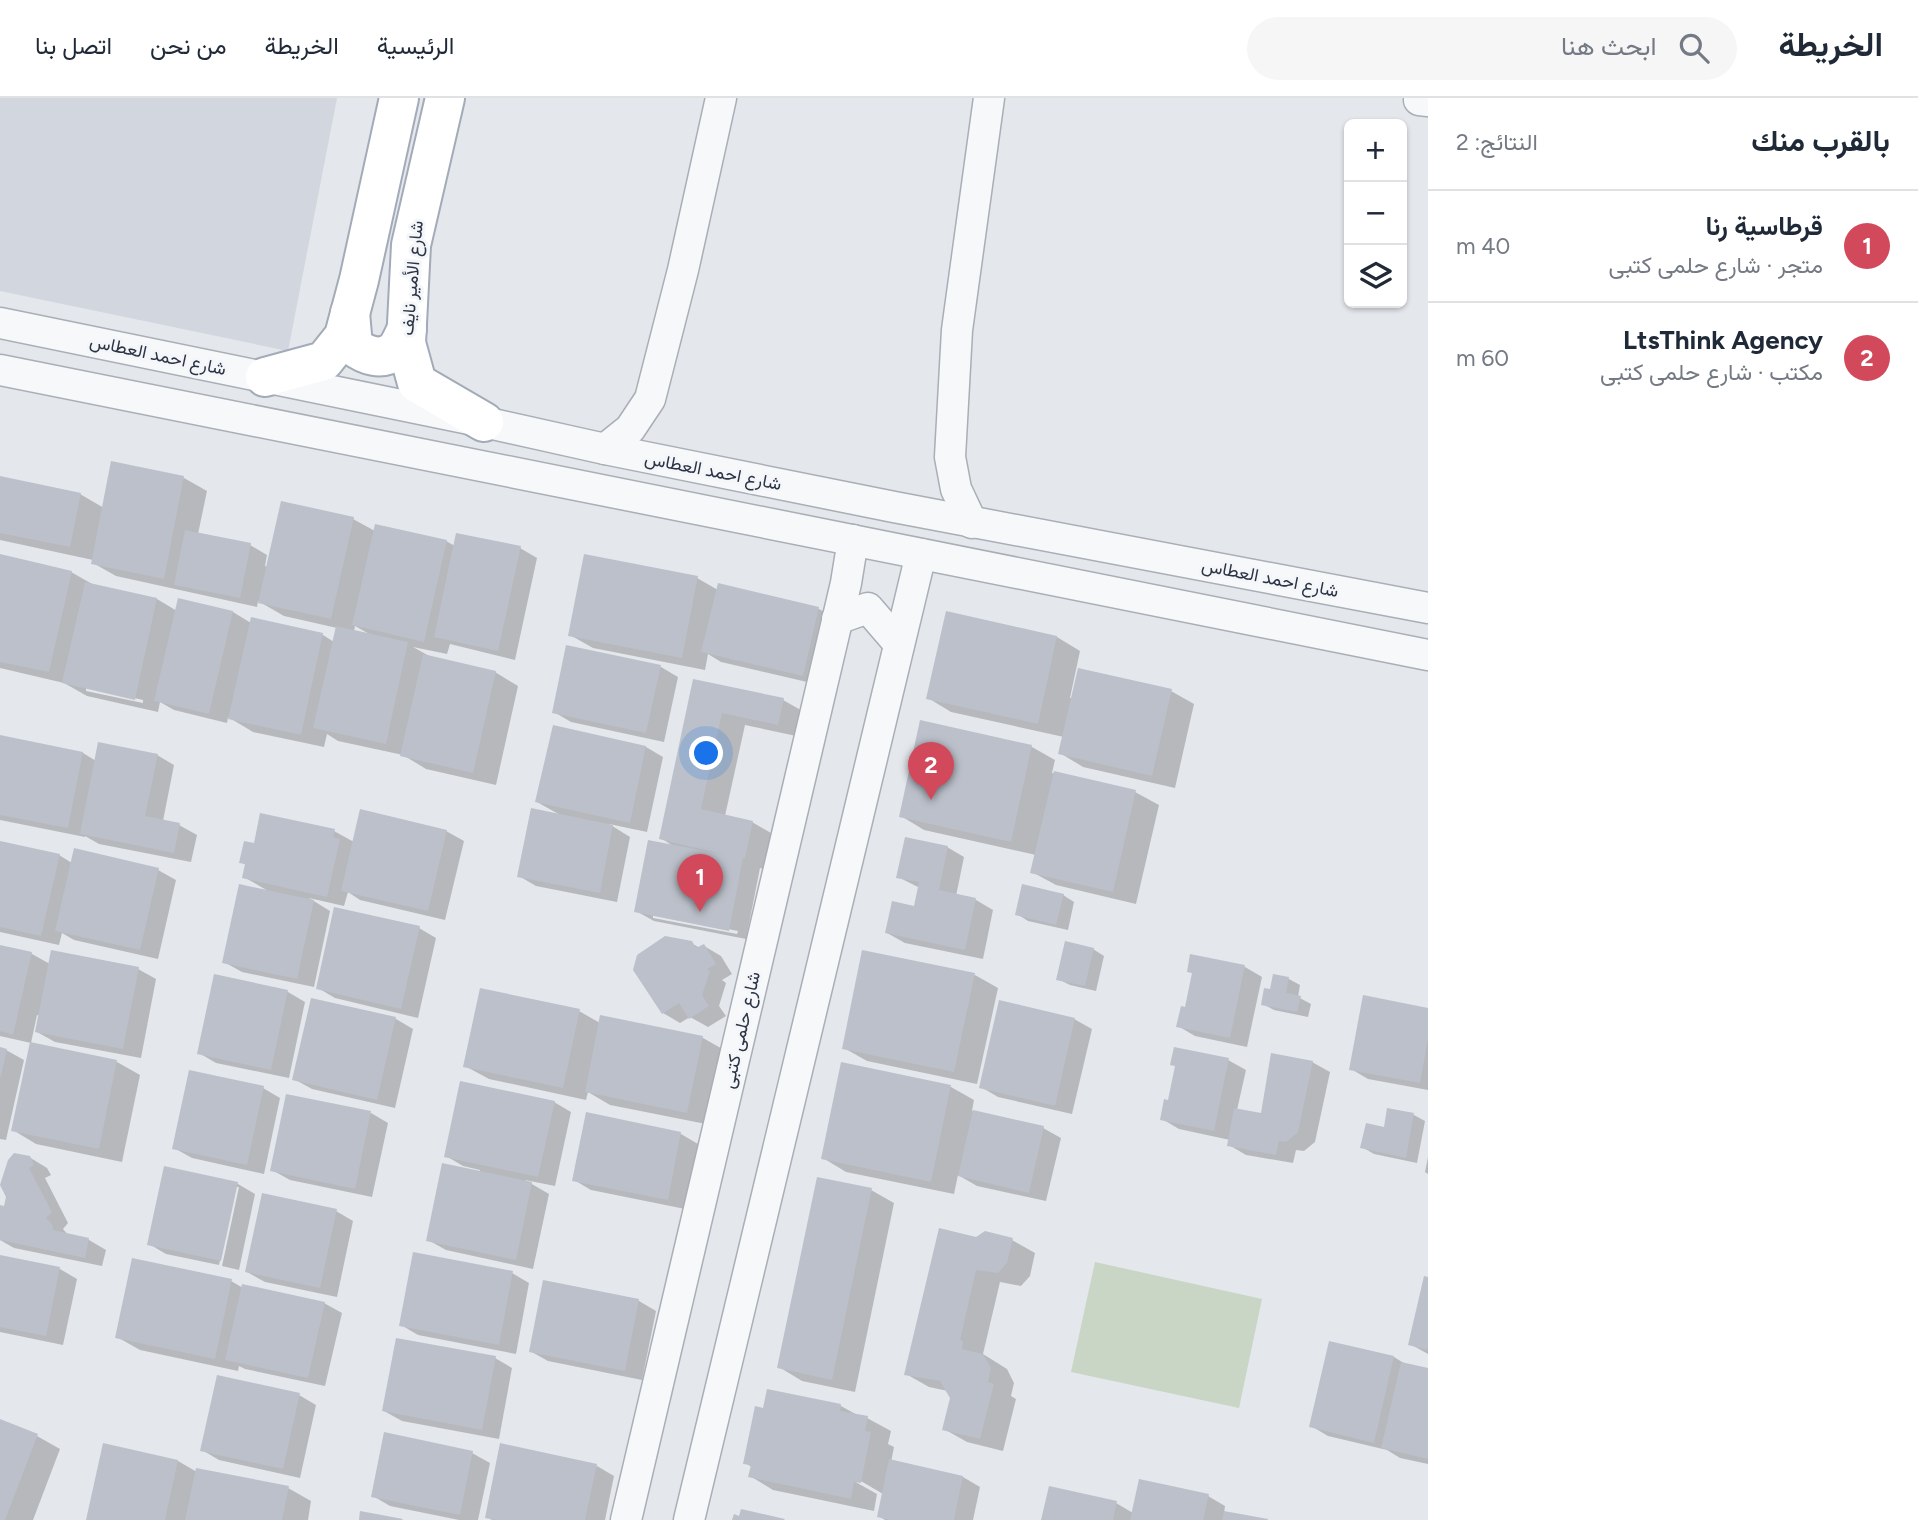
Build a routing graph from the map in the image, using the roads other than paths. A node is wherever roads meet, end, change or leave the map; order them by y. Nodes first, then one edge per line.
1 (399, 98) edge
2 (445, 98) edge
3 (721, 98) edge
4 (989, 98) edge
5 (350, 313) junction
6 (0, 323) edge
7 (407, 330) junction
8 (0, 370) edge
9 (265, 377) junction
10 (484, 422) junction
11 (605, 449) junction
12 (972, 523) junction
13 (853, 540) junction
14 (921, 554) junction
15 (1428, 608) edge
16 (837, 619) junction
17 (900, 644) junction
18 (1428, 655) edge
19 (626, 1520) edge
20 (689, 1520) edge

1 - 5 main road
2 - 7 main road, شارع الأمير نايف
3 - 11 street
4 - 12 street
5 - 7 main road
5 - 9 main road
6 - 9 street, شارع احمد العطاس
7 - 10 main road, شارع الأمير نايف
8 - 13 street
9 - 10 street, شارع احمد العطاس
10 - 11 street, شارع احمد العطاس
11 - 12 street, شارع احمد العطاس
12 - 15 street, شارع احمد العطاس
13 - 14 street
13 - 16 street, شارع حلمى كتبى
14 - 17 street
14 - 18 street
16 - 17 street
16 - 19 street, شارع حلمى كتبى
17 - 20 street

